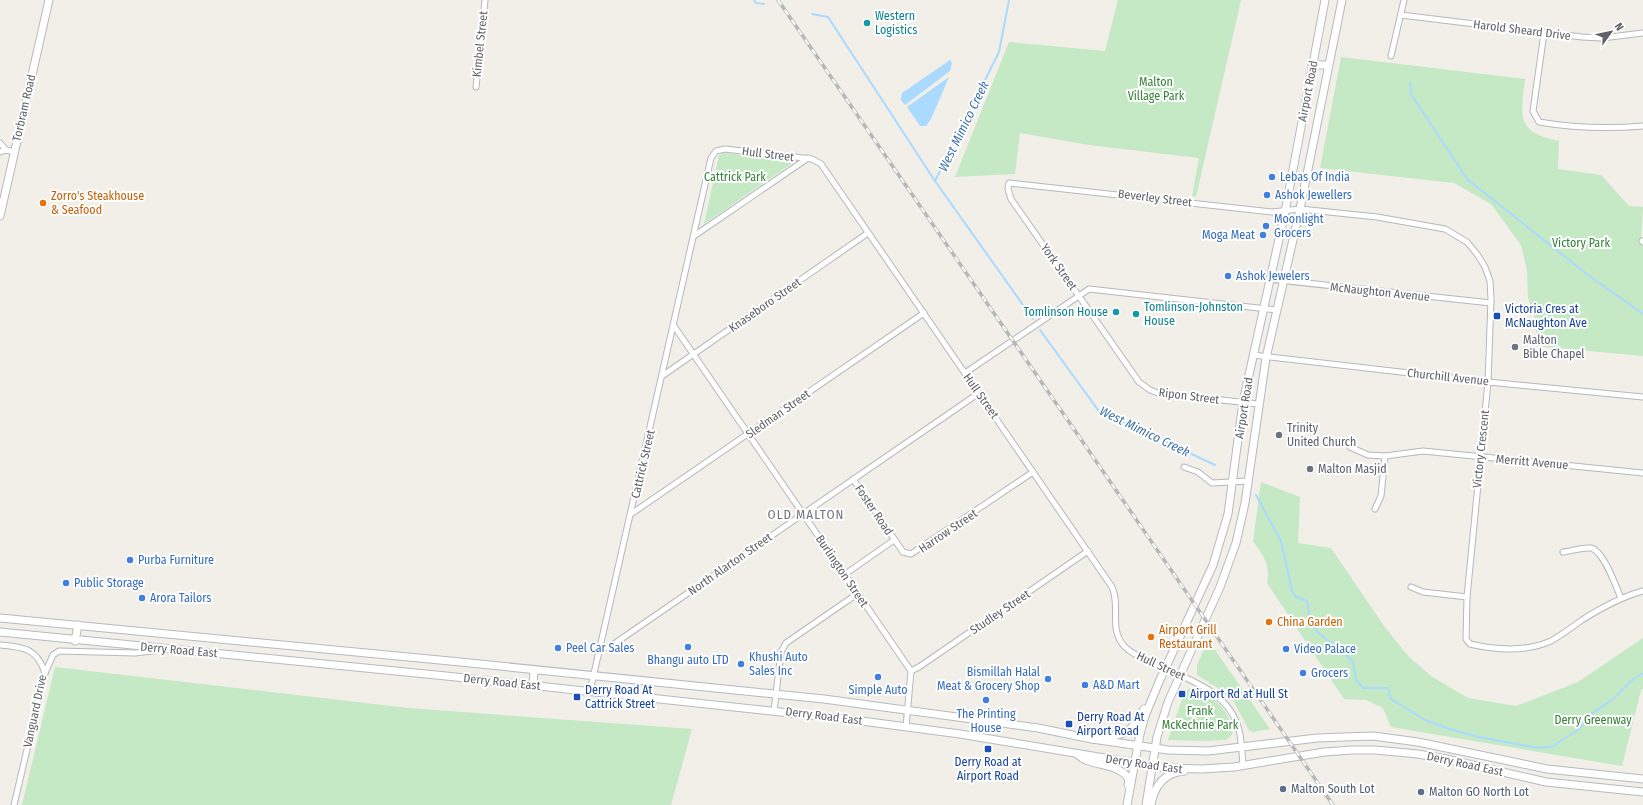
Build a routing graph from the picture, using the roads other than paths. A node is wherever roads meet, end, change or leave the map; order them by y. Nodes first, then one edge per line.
1 (50, 0) edge
2 (485, 0) edge
3 (1325, 0) edge
4 (1342, 0) edge
5 (1404, 0) edge
6 (1401, 15) junction
7 (1544, 33) junction
8 (1643, 33) edge
9 (1392, 56) dead end
10 (1328, 65) junction
11 (1312, 66) junction
12 (476, 88) dead end
13 (1643, 126) edge
14 (0, 143) edge
15 (6, 150) junction
16 (0, 152) edge
17 (14, 152) junction
18 (808, 158) junction
19 (1009, 183) joint
20 (1300, 209) junction
21 (1285, 212) junction
22 (0, 216) edge
23 (868, 234) junction
24 (694, 236) junction
25 (1269, 279) junction
26 (1285, 281) junction
27 (1079, 295) junction
28 (1491, 303) junction
29 (1264, 309) junction
30 (1277, 310) junction
31 (924, 313) junction
32 (674, 326) junction
33 (693, 355) junction
34 (1253, 356) junction
35 (1266, 358) junction
36 (965, 373) junction
37 (662, 376) junction
38 (1488, 382) junction
39 (1145, 387) joint
40 (979, 393) junction
41 (1643, 397) edge
42 (1243, 402) junction
43 (1258, 404) junction
44 (747, 435) junction
45 (1350, 447) dead end
46 (1385, 456) junction
47 (1480, 457) junction
48 (1184, 467) dead end
49 (1033, 472) junction
50 (1643, 473) edge
51 (853, 479) junction
52 (1248, 481) junction
53 (1233, 482) junction
54 (1375, 509) dead end
55 (631, 514) junction
56 (802, 514) junction
57 (894, 540) junction
58 (1088, 551) junction
59 (1563, 552) dead end
60 (844, 575) junction
61 (1411, 587) dead end
62 (1643, 591) edge
63 (857, 594) junction
64 (1467, 597) junction
65 (1621, 598) junction
66 (0, 618) edge
67 (78, 625) junction
68 (0, 632) edge
69 (75, 641) junction
70 (0, 645) edge
71 (174, 649) junction
72 (598, 649) junction
73 (1165, 669) junction
74 (534, 670) junction
75 (911, 671) junction
76 (45, 673) junction
77 (593, 675) junction
78 (1179, 675) junction
79 (533, 685) junction
80 (590, 691) junction
81 (776, 694) junction
82 (1149, 706) junction
83 (908, 710) junction
84 (774, 711) junction
85 (906, 727) junction
86 (1092, 739) junction
87 (1138, 746) junction
88 (1156, 748) junction
89 (1241, 748) junction
90 (1077, 753) junction
91 (1134, 764) junction
92 (1152, 766) junction
93 (1243, 766) junction
94 (1202, 769) junction
95 (1643, 779) edge
96 (1643, 792) edge
97 (14, 805) edge
98 (1126, 805) edge
99 (1146, 805) edge
100 (1152, 805) edge

1 - 17 main road, Torbram Road
2 - 12 street, Kimbel Street
3 - 11 main road, Airport Road
4 - 10 main road, Airport Road
5 - 6 street
6 - 7 street, Harold Sheard Drive
6 - 9 street
7 - 8 street, Harold Sheard Drive
7 - 13 street
10 - 11 main road
10 - 20 main road, Airport Road
11 - 21 main road, Airport Road
14 - 15 street
15 - 16 street
15 - 17 street
17 - 22 main road, Torbram Road
18 - 23 street, Hull Street
18 - 24 street
18 - 24 street, Hull Street
19 - 21 street, Beverley Street
19 - 27 street, York Street
20 - 21 street, Beverley Street
20 - 26 main road, Airport Road
20 - 28 street, Victory Crescent
21 - 25 main road, Airport Road
23 - 31 street, Hull Street
23 - 33 street, Knaseboro Street
24 - 32 street, Cattrick Street
25 - 26 street, McNaughton Avenue
25 - 29 main road, Airport Road
26 - 28 street, McNaughton Avenue
26 - 30 main road, Airport Road
27 - 29 street
27 - 36 street
27 - 39 street, York Street
28 - 38 street, Victory Crescent
29 - 30 street
29 - 34 main road, Airport Road
30 - 35 main road, Airport Road
31 - 36 street, Hull Street
31 - 44 street, Sledman Street
32 - 33 street, Burlington Street
32 - 37 street, Cattrick Street
33 - 37 street, Knaseboro Street
33 - 44 street, Burlington Street
34 - 35 street, Churchill Avenue
34 - 42 main road, Airport Road
35 - 38 street, Churchill Avenue
35 - 43 main road, Airport Road
36 - 40 street, Hull Street
37 - 55 street, Cattrick Street
38 - 41 street, Churchill Avenue
38 - 47 street, Victory Crescent
39 - 42 street, Ripon Street
40 - 49 street, Hull Street
40 - 51 street, North Alarton Street
42 - 43 street, Ripon Street
42 - 53 main road, Airport Road
43 - 52 main road, Airport Road
44 - 55 street, Sledman Street
44 - 56 street, Burlington Street
45 - 46 street, Merritt Avenue
46 - 47 street, Merritt Avenue
46 - 54 street
47 - 50 street, Merritt Avenue
47 - 64 street, Victory Crescent
48 - 53 street
49 - 57 street, Harrow Street
49 - 58 street, Hull Street
51 - 56 street, North Alarton Street
51 - 57 street, Foster Road
52 - 53 street
52 - 78 main road, Airport Road
53 - 73 main road, Airport Road
55 - 72 street, Cattrick Street
56 - 60 street, Burlington Street
56 - 72 street, North Alarton Street
57 - 60 street
58 - 73 street, Hull Street
58 - 75 street, Studley Street
59 - 65 street
60 - 63 street, Burlington Street
61 - 64 street
62 - 65 street, Victory Crescent
63 - 75 street, Burlington Street
63 - 81 street
64 - 65 street, Victory Crescent
66 - 67 main road, Derry Road East
67 - 69 main road
67 - 74 main road, Derry Road East
68 - 69 main road, Derry Road East
69 - 71 main road, Derry Road East
70 - 76 street, Vanguard Drive
71 - 76 street
71 - 79 main road, Derry Road East
72 - 77 street, Cattrick Street
73 - 78 street, Hull Street
73 - 82 main road, Airport Road
74 - 77 main road, Derry Road East
74 - 79 main road
75 - 83 street
76 - 97 street, Vanguard Drive
77 - 80 street, Cattrick Street
77 - 81 main road, Derry Road East
78 - 88 main road, Airport Road
78 - 89 street, Hull Street
79 - 80 main road, Derry Road East
80 - 84 main road, Derry Road East
81 - 83 main road, Derry Road East
81 - 84 street
82 - 86 main road
82 - 87 main road, Airport Road
83 - 85 street
83 - 86 main road, Derry Road East
84 - 85 main road, Derry Road East
85 - 90 main road, Derry Road East
86 - 87 main road, Derry Road East
87 - 88 main road, Derry Road East
87 - 91 main road, Airport Road
88 - 89 main road, Derry Road East
88 - 92 main road, Airport Road
89 - 93 street, Hull Street
89 - 95 main road, Derry Road East
90 - 91 main road, Derry Road East
90 - 98 main road
91 - 92 main road, Derry Road East
91 - 98 main road, Airport Road
92 - 94 main road, Derry Road East
92 - 99 main road, Airport Road
93 - 94 main road, Derry Road East
93 - 96 main road, Derry Road East
94 - 100 main road

